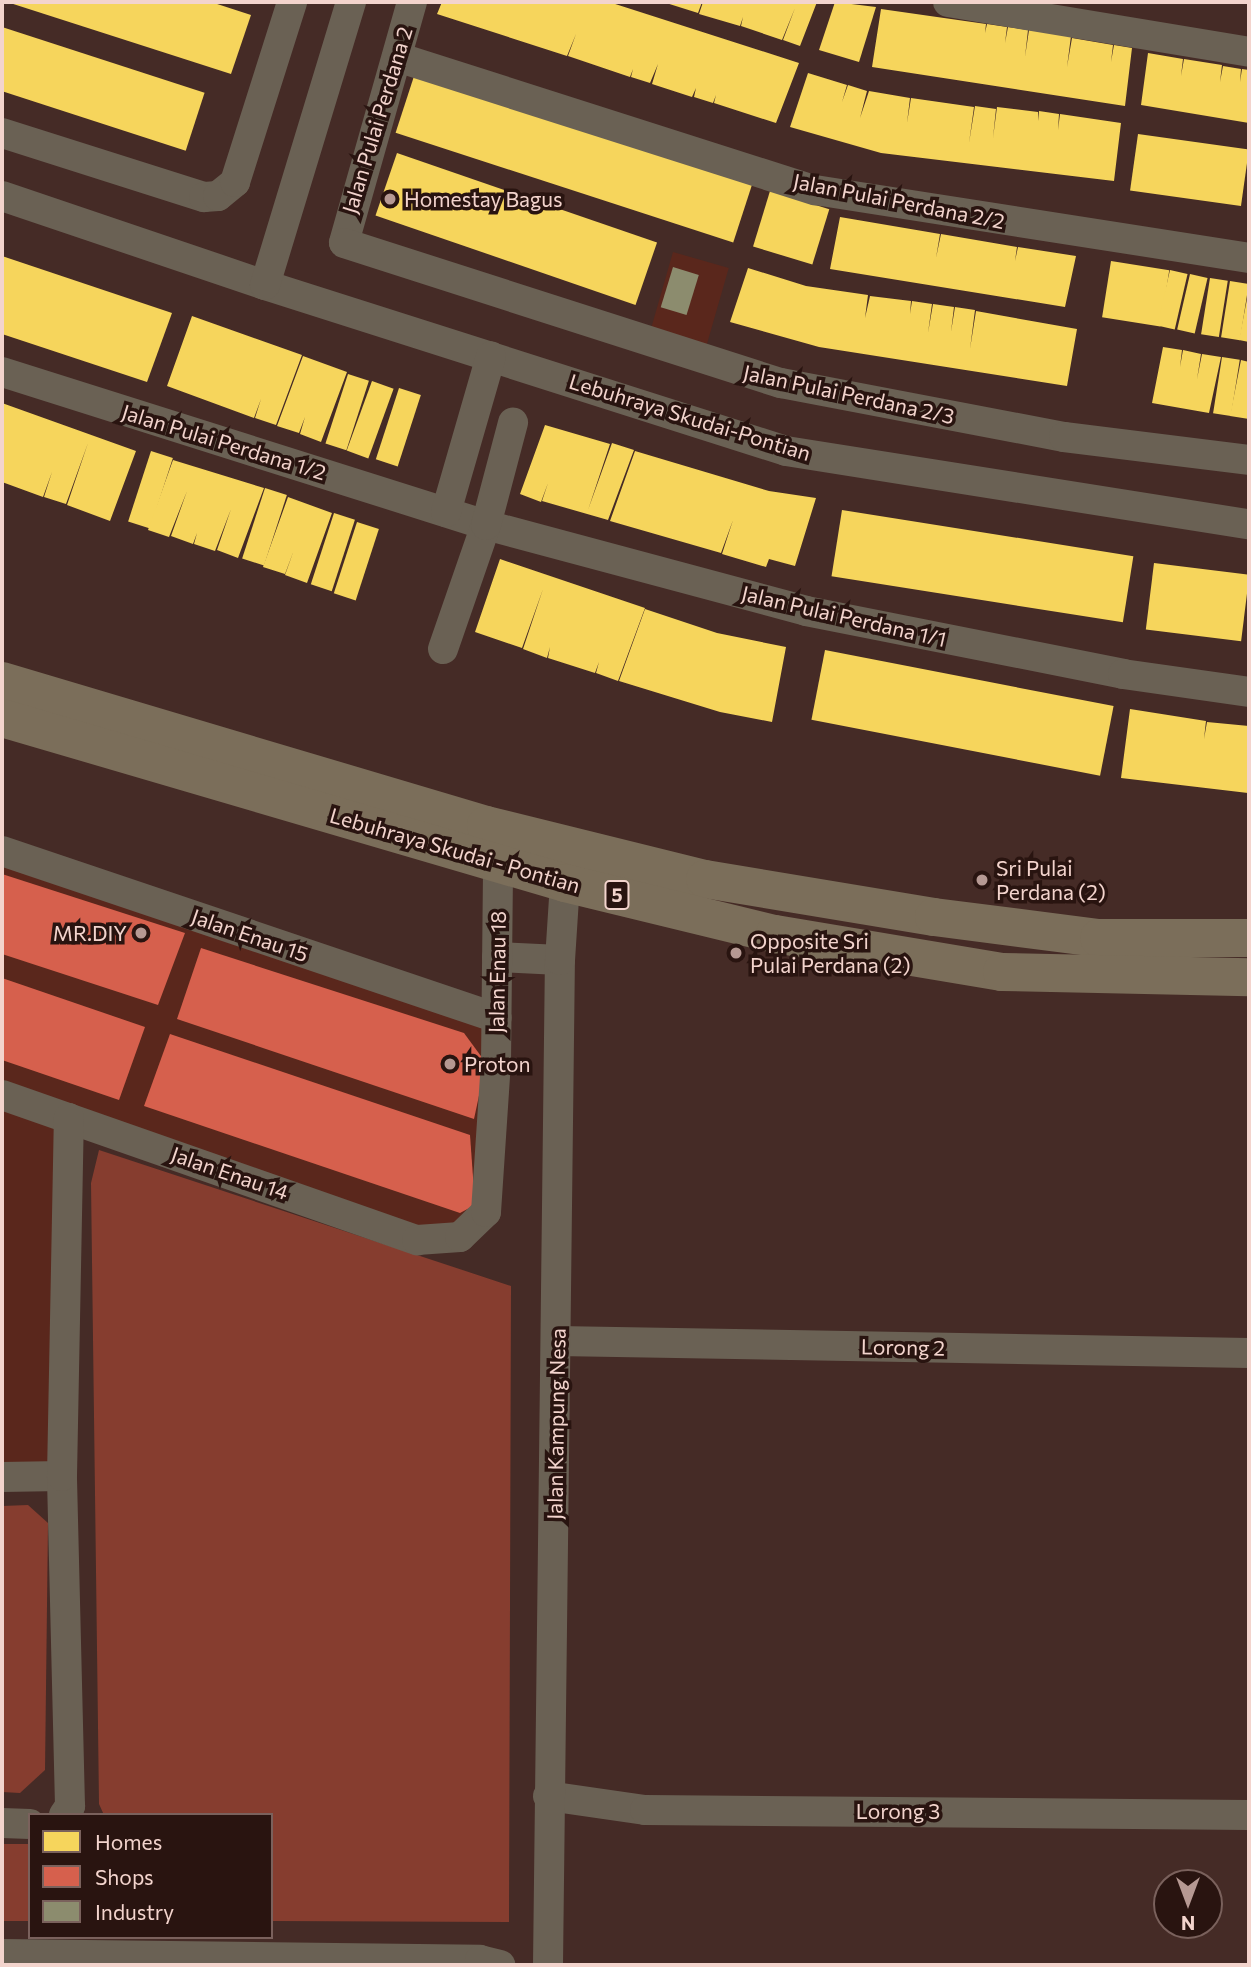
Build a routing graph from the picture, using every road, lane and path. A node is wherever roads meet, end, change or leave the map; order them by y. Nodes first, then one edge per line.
1 (351, 2) edge
2 (412, 2) edge
3 (947, 2) edge
4 (284, 4) edge
5 (1249, 52) edge
6 (397, 57) junction
7 (2, 133) edge
8 (2, 196) edge
9 (343, 239) joint
10 (1249, 258) edge
11 (265, 285) junction
12 (491, 356) junction
13 (2, 372) edge
14 (513, 423) dead end
15 (1249, 460) edge
16 (446, 512) junction
17 (1249, 524) edge
18 (486, 525) junction
19 (443, 649) dead end
20 (2, 681) edge
21 (1249, 692) edge
22 (2, 718) edge
23 (2, 852) edge
24 (498, 864) junction
25 (565, 883) junction
26 (1249, 938) edge
27 (497, 957) junction
28 (560, 960) junction
29 (1249, 977) edge
30 (498, 1018) junction
31 (2, 1095) edge
32 (69, 1118) junction
33 (460, 1237) joint
34 (556, 1341) junction
35 (1249, 1353) edge
36 (62, 1476) junction
37 (2, 1477) edge
38 (548, 1796) junction
39 (65, 1813) edge
40 (1249, 1815) edge
41 (2, 1823) edge
42 (28, 1824) edge
43 (2, 1954) edge
44 (499, 1965) edge
45 (548, 1965) edge

1 - 11 street
2 - 6 street, Jalan Pulai Perdana 2
3 - 5 street
4 - 7 street
6 - 9 street, Jalan Pulai Perdana 2
6 - 10 street, Jalan Pulai Perdana 2/2
8 - 11 street, Lebuhraya Skudai-Pontian
9 - 15 street, Jalan Pulai Perdana 2/3
11 - 12 street, Lebuhraya Skudai-Pontian
12 - 16 street
12 - 17 street, Lebuhraya Skudai-Pontian
13 - 16 street, Jalan Pulai Perdana 1/2
14 - 18 street
16 - 18 street, Jalan Pulai Perdana 1/1
18 - 19 street
18 - 21 street, Jalan Pulai Perdana 1/1
20 - 26 highway, Lebuhraya Skudai - Pontian / 5
22 - 24 highway, Lebuhraya Skudai - Pontian / 5
23 - 30 street, Jalan Enau 15
24 - 25 highway, Lebuhraya Skudai - Pontian / 5
24 - 27 street, Jalan Enau 18
25 - 28 street, Jalan Kampung Nesa
25 - 29 highway, Lebuhraya Skudai - Pontian / 5
27 - 28 street
27 - 30 street, Jalan Enau 18
28 - 34 street, Jalan Kampung Nesa
30 - 33 street, Jalan Enau 18
31 - 32 street, Jalan Enau 14
32 - 33 street, Jalan Enau 14
32 - 36 street
34 - 35 street, Lorong 2
34 - 38 street, Jalan Kampung Nesa
36 - 37 street
36 - 39 street
38 - 40 street, Lorong 3
38 - 45 street, Jalan Kampung Nesa
41 - 42 street
43 - 44 street

